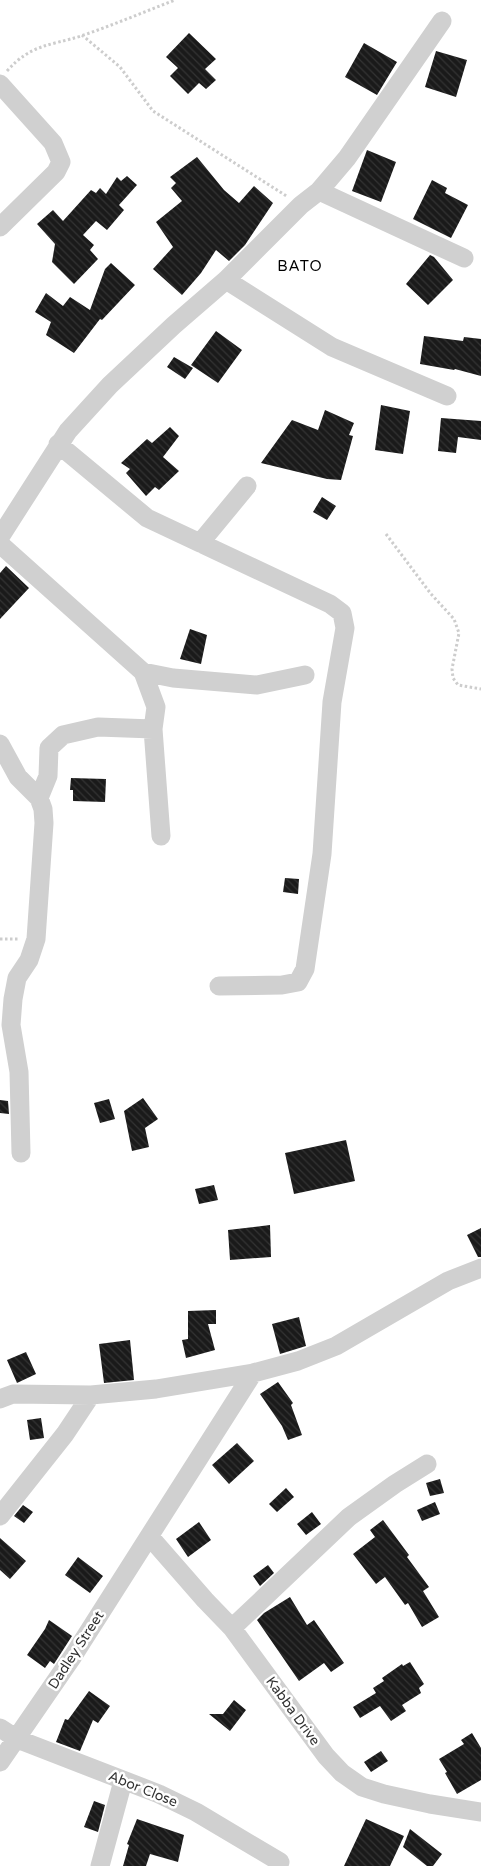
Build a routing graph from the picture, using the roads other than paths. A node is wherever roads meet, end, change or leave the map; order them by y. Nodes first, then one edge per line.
1 (442, 20) dead end
2 (1, 84) edge
3 (319, 191) junction
4 (0, 227) edge
5 (464, 258) dead end
6 (226, 280) junction
7 (446, 396) dead end
8 (58, 444) junction
9 (247, 486) dead end
10 (0, 537) edge
11 (200, 543) junction
12 (0, 544) edge
13 (143, 672) junction
14 (305, 675) dead end
15 (152, 729) junction
16 (0, 744) edge
17 (39, 798) junction
18 (161, 836) dead end
19 (219, 986) dead end
20 (21, 1153) dead end
21 (481, 1268) edge
22 (253, 1373) junction
23 (91, 1394) junction
24 (0, 1399) edge
25 (426, 1464) dead end
26 (0, 1516) edge
27 (150, 1537) junction
28 (232, 1628) junction
29 (0, 1728) edge
30 (17, 1739) junction
31 (0, 1762) edge
32 (122, 1781) junction
33 (481, 1812) edge
34 (280, 1862) dead end
35 (100, 1866) edge

1 - 3 street
2 - 4 street
3 - 5 street
3 - 6 street
6 - 7 street
6 - 8 street
8 - 10 street
8 - 11 street
9 - 11 street
11 - 19 street
12 - 13 street
13 - 14 street
13 - 15 street
15 - 17 street
15 - 18 street
16 - 17 street
17 - 20 street
21 - 22 street
22 - 23 street
22 - 27 street, Dadley Street
23 - 24 street
23 - 26 street
25 - 28 street
27 - 28 street, Kabba Drive
27 - 30 street, Dadley Street
28 - 33 street, Kabba Drive
29 - 30 street, Abor Close
30 - 31 street, Dadley Street
30 - 32 street, Abor Close
32 - 34 street, Abor Close
32 - 35 street

